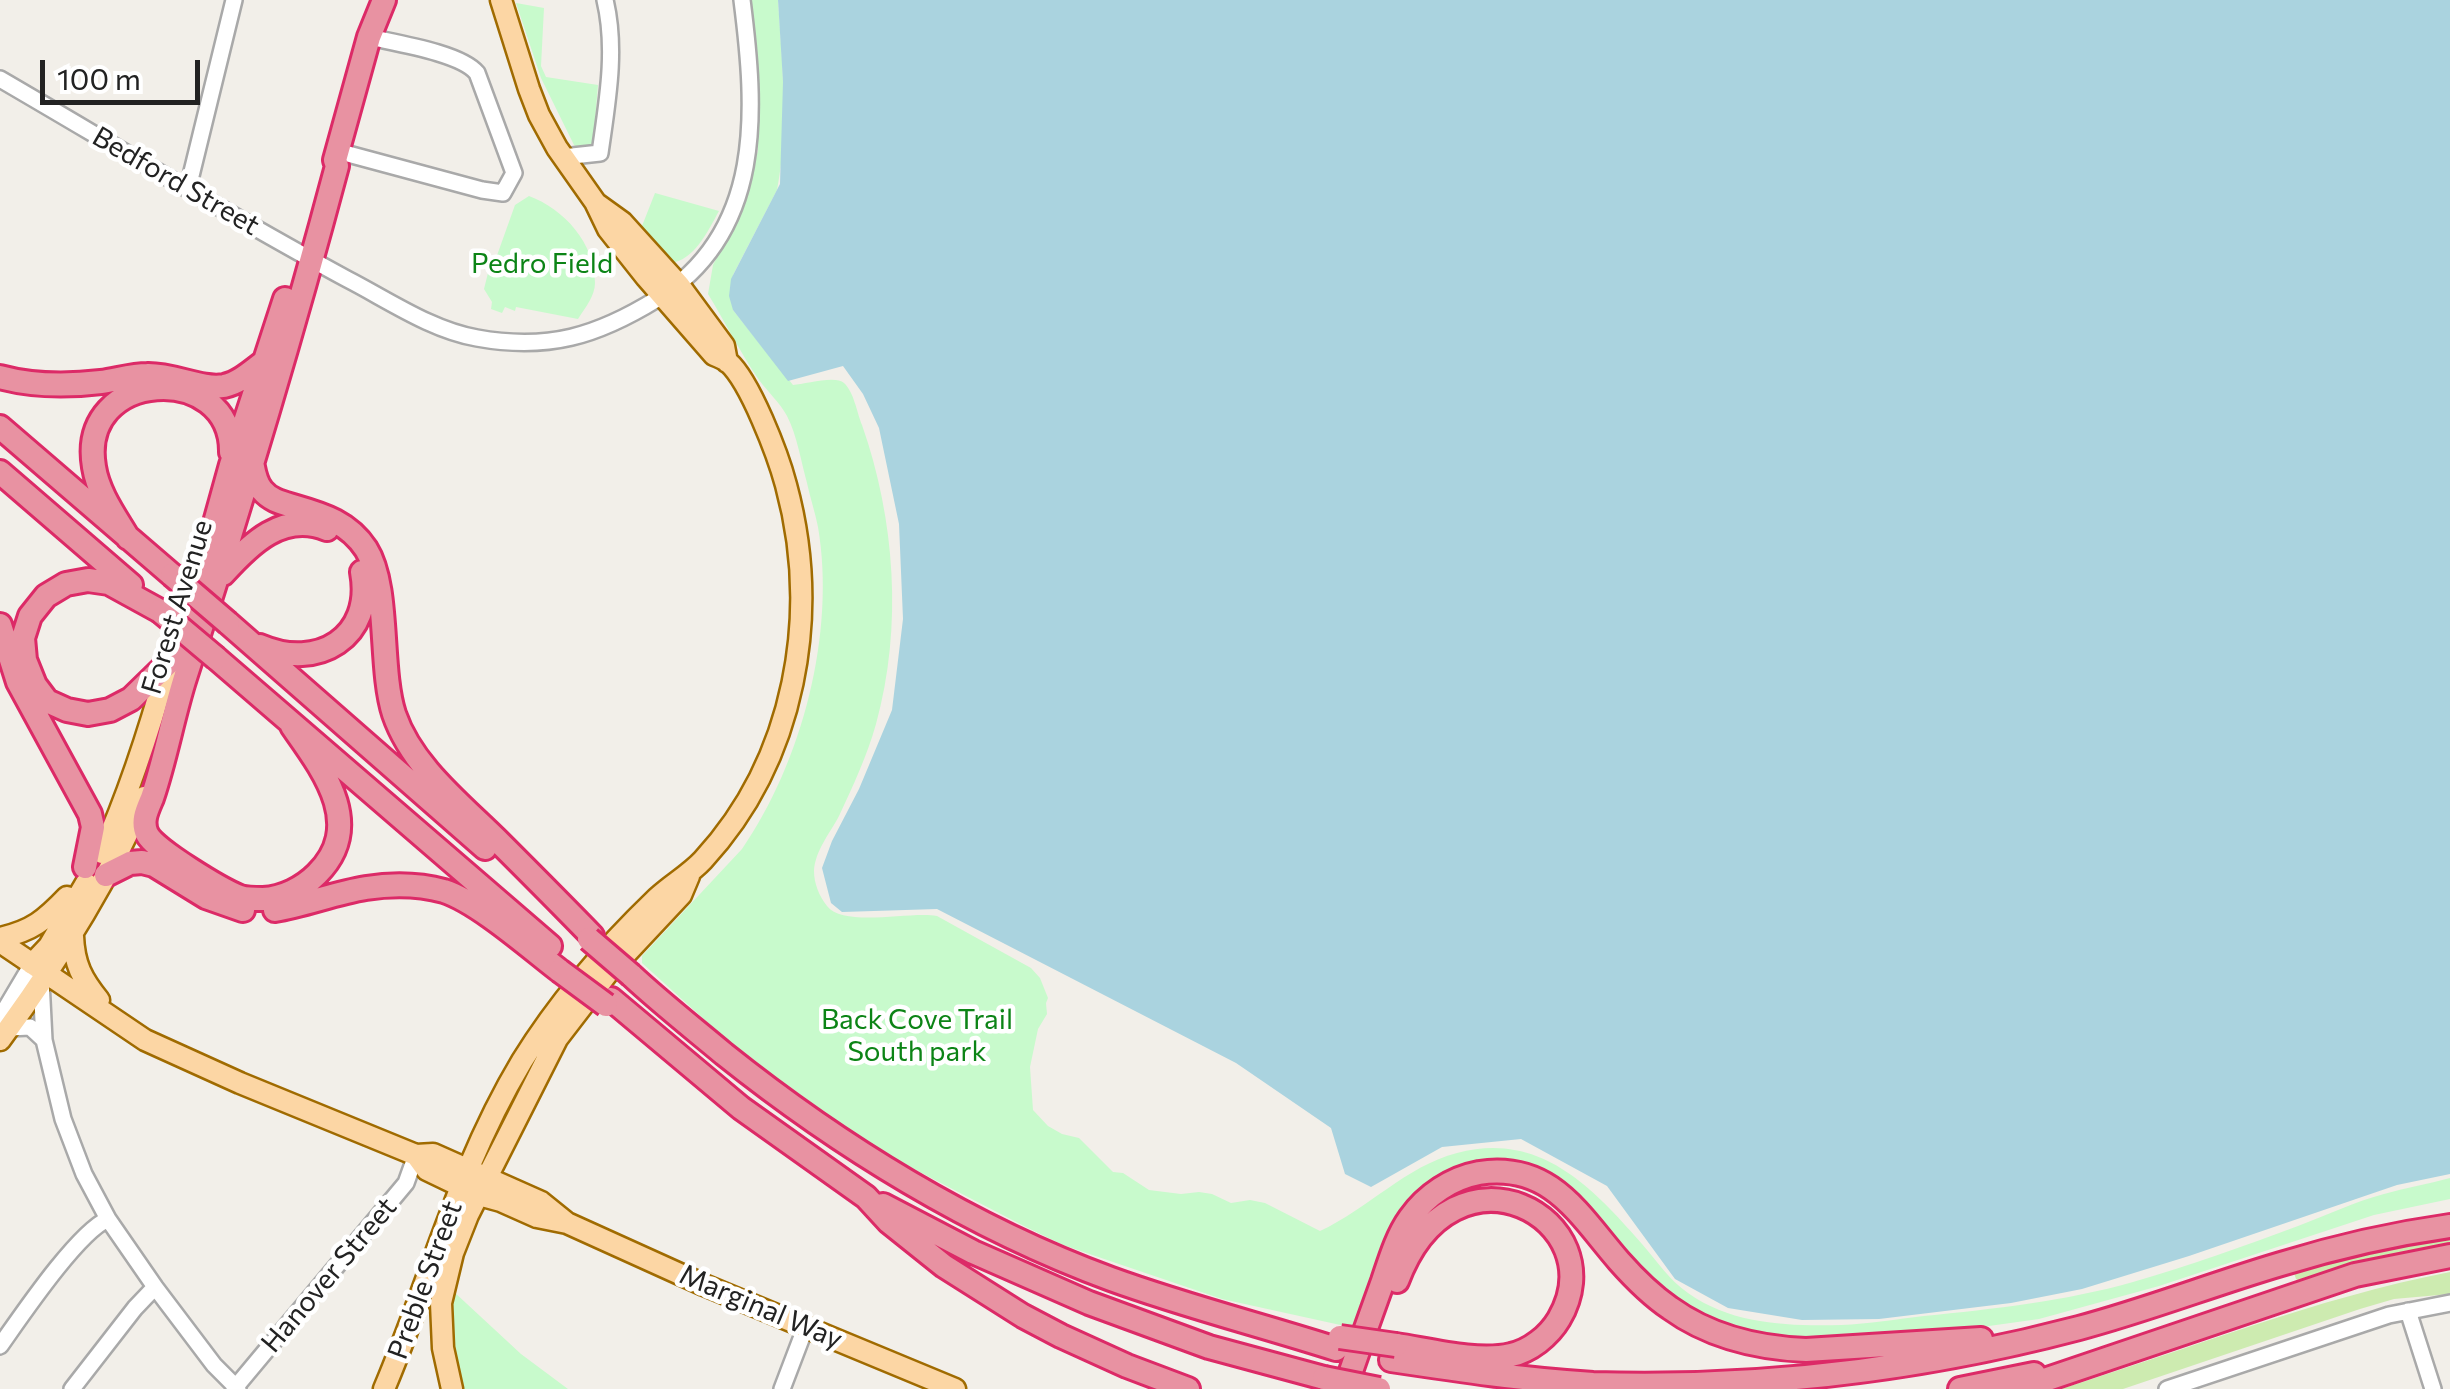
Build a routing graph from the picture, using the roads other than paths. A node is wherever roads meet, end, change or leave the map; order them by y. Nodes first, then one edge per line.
1 (234, 0) edge
2 (368, 0) edge
3 (384, 0) edge
4 (501, 0) edge
5 (605, 0) edge
6 (742, 0) edge
7 (369, 37) junction
8 (0, 79) edge
9 (336, 156) junction
10 (563, 158) junction
11 (188, 188) junction
12 (306, 256) junction
13 (670, 290) junction
14 (264, 362) junction
15 (0, 377) edge
16 (0, 427) edge
17 (241, 463) junction
18 (0, 472) edge
19 (128, 538) junction
20 (217, 580) junction
21 (160, 611) junction
22 (0, 625) edge
23 (250, 642) junction
24 (168, 662) junction
25 (157, 703) junction
26 (292, 726) junction
27 (171, 728) junction
28 (95, 871) junction
29 (68, 897) junction
30 (72, 936) junction
31 (591, 937) junction
32 (0, 940) edge
33 (564, 966) junction
34 (40, 972) junction
35 (113, 1017) junction
36 (3, 1028) edge
37 (44, 1040) junction
38 (144, 1040) junction
39 (416, 1156) junction
40 (473, 1183) junction
41 (866, 1197) junction
42 (108, 1219) junction
43 (2450, 1226) edge
44 (2450, 1256) edge
45 (155, 1287) junction
46 (2450, 1304) edge
47 (2408, 1311) junction
48 (806, 1326) junction
49 (2044, 1337) junction
50 (0, 1346) edge
51 (1393, 1352) junction
52 (2102, 1360) junction
53 (1334, 1384) edge
54 (236, 1388) edge
55 (72, 1389) edge
56 (384, 1389) edge
57 (452, 1389) edge
58 (782, 1389) edge
59 (955, 1389) edge
60 (1188, 1389) edge
61 (1360, 1389) edge
62 (1379, 1389) edge
63 (1960, 1389) edge
64 (2018, 1389) edge
65 (2167, 1389) edge
66 (2433, 1389) edge

1 - 11 street
2 - 7 highway, Forest Avenue
3 - 7 highway, Forest Avenue
4 - 10 main road
5 - 10 street
6 - 13 street, Bedford Street
7 - 9 highway, Forest Avenue
7 - 9 street
8 - 11 street, Bedford Street
9 - 12 highway, Forest Avenue
10 - 13 main road
11 - 12 street, Bedford Street
12 - 13 street, Bedford Street
12 - 14 highway, Forest Avenue
12 - 17 highway, Forest Avenue
13 - 40 main road
14 - 15 highway
14 - 17 highway, Forest Avenue
16 - 19 highway
17 - 19 highway
17 - 20 highway, Forest Avenue
17 - 24 highway, Forest Avenue
17 - 31 highway
18 - 21 highway
19 - 23 highway, bridge
20 - 23 highway
20 - 27 highway, Forest Avenue
21 - 24 highway
21 - 26 highway, bridge
22 - 28 highway
23 - 31 highway
24 - 25 main road, Forest Avenue
25 - 28 main road
25 - 34 main road, Forest Avenue
26 - 27 highway
26 - 33 highway
27 - 28 main road, Forest Avenue
28 - 29 main road
28 - 30 main road, Forest Avenue
28 - 33 highway
29 - 32 main road
29 - 34 main road
30 - 34 main road, Forest Avenue
30 - 35 main road
31 - 51 highway, bridge
32 - 34 main road
33 - 41 highway
34 - 35 main road, Marginal Way
34 - 36 main road, Forest Avenue
34 - 37 street
34 - 38 main road, Marginal Way
35 - 38 main road, Marginal Way
36 - 37 street
37 - 42 street
38 - 39 main road, Marginal Way
39 - 40 main road, Marginal Way
39 - 54 street, Hanover Street
40 - 48 main road, Marginal Way
40 - 56 main road, Preble Street
40 - 57 main road
41 - 53 highway
41 - 60 highway
42 - 45 street
42 - 50 street
43 - 49 highway
44 - 52 highway
45 - 54 street
45 - 55 street
46 - 47 street
47 - 65 street
47 - 66 street
48 - 58 street
48 - 59 main road, Marginal Way
49 - 51 highway
49 - 53 highway
51 - 61 highway
52 - 63 highway
52 - 64 highway
53 - 62 highway, bridge

